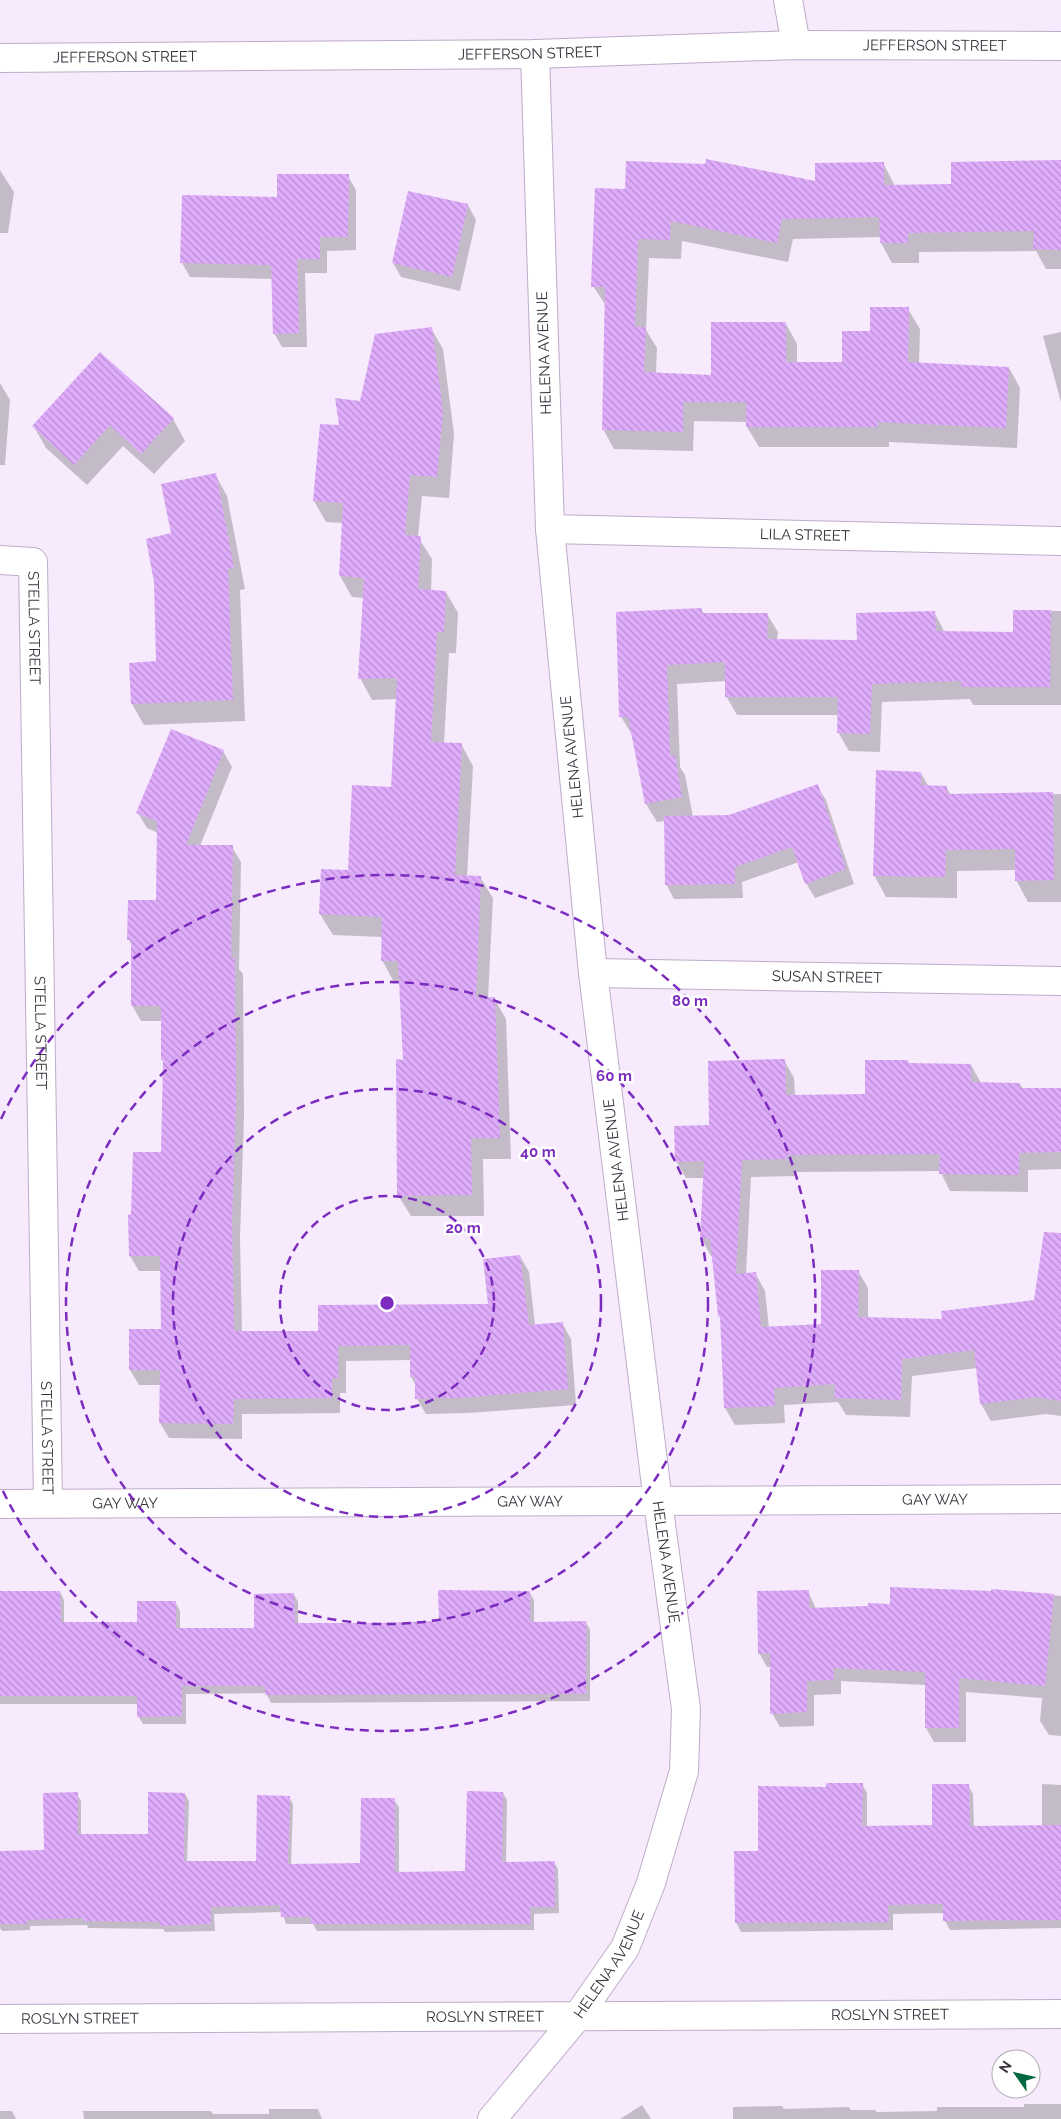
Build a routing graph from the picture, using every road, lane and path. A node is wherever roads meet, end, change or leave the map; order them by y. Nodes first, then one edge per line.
1 (788, 0) edge
2 (796, 45) junction
3 (1061, 46) edge
4 (535, 54) junction
5 (0, 58) edge
6 (550, 529) junction
7 (1061, 540) edge
8 (0, 560) edge
9 (593, 973) junction
10 (1061, 981) edge
11 (1061, 1499) edge
12 (658, 1502) junction
13 (0, 1504) edge
14 (48, 1504) junction
15 (1061, 2014) edge
16 (577, 2017) junction
17 (0, 2019) edge
18 (492, 2119) edge

1 - 2 street
2 - 3 street, JEFFERSON STREET
2 - 4 street, JEFFERSON STREET
4 - 5 street, JEFFERSON STREET
4 - 6 street, HELENA AVENUE
6 - 7 street, LILA STREET
6 - 9 street, HELENA AVENUE
8 - 14 street, STELLA STREET
9 - 10 street, SUSAN STREET
9 - 12 street, HELENA AVENUE
11 - 12 street, GAY WAY
12 - 14 street, GAY WAY
12 - 16 street, HELENA AVENUE
13 - 14 street, GAY WAY
15 - 16 street, ROSLYN STREET
16 - 17 street, ROSLYN STREET
16 - 18 street, HELENA AVENUE

